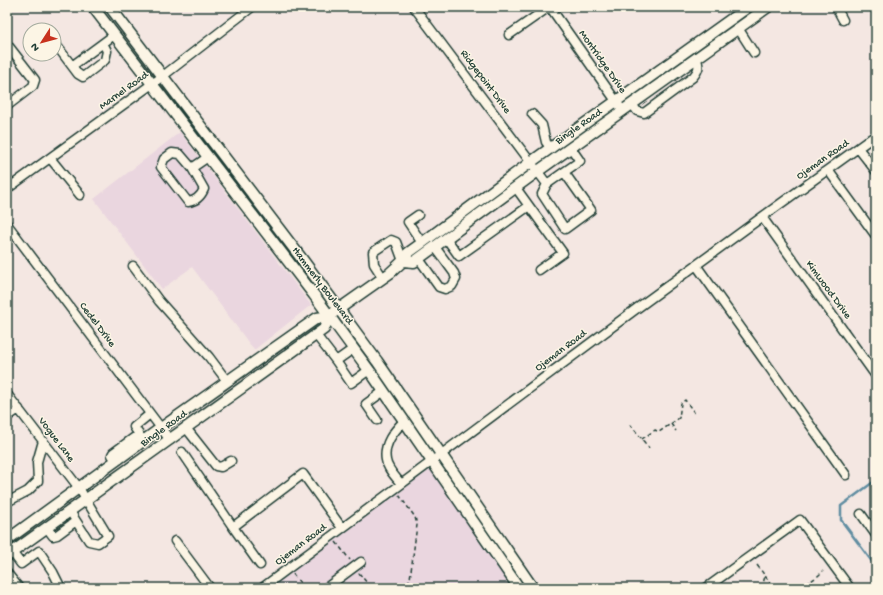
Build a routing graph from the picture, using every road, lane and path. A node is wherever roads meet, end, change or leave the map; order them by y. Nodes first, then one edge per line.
1 (93, 7) edge
2 (110, 7) edge
3 (252, 7) edge
4 (414, 7) edge
5 (549, 7) edge
6 (748, 7) edge
7 (767, 7) edge
8 (836, 7) edge
9 (843, 20) dead end
10 (738, 28) junction
11 (114, 35) junction
12 (509, 35) dead end
13 (103, 43) junction
14 (7, 44) edge
15 (690, 49) junction
16 (62, 53) edge
17 (754, 53) dead end
18 (696, 58) junction
19 (72, 66) junction
20 (163, 76) junction
21 (152, 84) junction
22 (616, 102) junction
23 (7, 106) edge
24 (623, 111) junction
25 (532, 114) dead end
26 (876, 135) edge
27 (571, 148) junction
28 (858, 148) junction
29 (550, 149) junction
30 (208, 157) junction
31 (50, 158) junction
32 (531, 162) junction
33 (192, 168) junction
34 (828, 170) junction
35 (538, 171) junction
36 (876, 171) edge
37 (564, 172) junction
38 (242, 182) junction
39 (547, 184) junction
40 (516, 188) junction
41 (7, 189) edge
42 (233, 190) junction
43 (80, 195) dead end
44 (529, 206) junction
45 (418, 215) dead end
46 (762, 217) junction
47 (7, 224) edge
48 (435, 233) junction
49 (876, 236) edge
50 (441, 242) junction
51 (422, 243) junction
52 (419, 259) junction
53 (403, 261) junction
54 (696, 265) junction
55 (133, 266) dead end
56 (539, 270) dead end
57 (383, 278) junction
58 (339, 309) junction
59 (329, 316) junction
60 (316, 335) junction
61 (353, 348) junction
62 (336, 362) junction
63 (369, 370) junction
64 (236, 375) junction
65 (876, 376) edge
66 (228, 381) junction
67 (245, 386) junction
68 (384, 391) junction
69 (7, 394) edge
70 (18, 409) junction
71 (150, 414) junction
72 (696, 415) dead end
73 (7, 418) edge
74 (377, 420) dead end
75 (404, 421) junction
76 (630, 424) dead end
77 (671, 424) junction
78 (161, 428) junction
79 (186, 428) junction
80 (676, 431) dead end
81 (141, 438) junction
82 (642, 439) junction
83 (170, 440) junction
84 (43, 441) junction
85 (649, 448) dead end
86 (182, 452) dead end
87 (441, 453) junction
88 (231, 461) dead end
89 (431, 461) junction
90 (846, 475) dead end
91 (398, 486) junction
92 (79, 488) junction
93 (87, 500) junction
94 (7, 502) edge
95 (70, 511) junction
96 (861, 514) dead end
97 (76, 521) junction
98 (233, 527) junction
99 (46, 528) junction
100 (342, 528) junction
101 (876, 535) edge
102 (7, 540) edge
103 (176, 541) dead end
104 (10, 554) edge
105 (361, 562) dead end
106 (260, 565) dead end
107 (757, 565) dead end
108 (823, 571) dead end
109 (7, 573) edge
110 (293, 574) dead end
111 (765, 576) junction
112 (530, 587) edge
113 (18, 588) edge
114 (61, 588) edge
115 (210, 588) edge
116 (262, 588) edge
117 (304, 588) edge
118 (326, 588) edge
119 (402, 588) edge
120 (519, 588) edge
121 (706, 588) edge
122 (762, 588) edge
123 (772, 588) edge
124 (800, 588) edge
125 (850, 588) edge

1 - 11 main road, Hammerly Boulevard
2 - 20 main road, Hammerly Boulevard
3 - 20 street, Marnel Road
4 - 32 street, Ridgepoint Drive
5 - 12 street
5 - 22 street, Montridge Drive
6 - 15 main road, Bingle Road
7 - 10 main road, Bingle Road
8 - 9 street
10 - 17 street
10 - 18 main road, Bingle Road
11 - 13 street
11 - 21 main road, Hammerly Boulevard
13 - 19 street
13 - 19 street
14 - 23 street
15 - 18 main road
15 - 22 main road, Bingle Road
16 - 19 street
18 - 24 main road, Bingle Road
20 - 21 street, Marnel Road
20 - 38 main road, Hammerly Boulevard
21 - 30 main road, Hammerly Boulevard
21 - 31 street, Marnel Road
22 - 24 street, Montridge Drive
22 - 29 main road, Bingle Road
24 - 27 main road, Bingle Road
25 - 29 street
26 - 28 street, Ojeman Road
27 - 35 main road, Bingle Road
27 - 37 street
28 - 34 street, Ojeman Road
28 - 36 street
29 - 32 main road, Bingle Road
30 - 33 street
30 - 42 main road, Hammerly Boulevard
31 - 41 street, Marnel Road
31 - 43 street
32 - 35 street, Ridgepoint Drive
32 - 48 main road, Bingle Road
33 - 33 street
34 - 46 street, Ojeman Road
34 - 49 street
35 - 39 street, Ridgepoint Drive
35 - 40 main road, Bingle Road
37 - 39 street
37 - 39 street
38 - 42 main road
38 - 58 main road, Hammerly Boulevard
40 - 44 street
40 - 50 main road, Bingle Road
42 - 59 main road, Hammerly Boulevard
44 - 50 street
44 - 56 street
45 - 51 street
46 - 54 street, Ojeman Road
46 - 65 street, Kimwood Drive
47 - 71 street, Cedel Drive
48 - 50 main road
48 - 51 main road, Bingle Road
50 - 52 main road, Bingle Road
50 - 52 street
51 - 53 main road, Bingle Road
52 - 53 main road, Bingle Road
53 - 57 main road, Bingle Road
53 - 57 street
54 - 87 street, Ojeman Road
54 - 90 street
55 - 66 street
57 - 58 main road, Bingle Road
58 - 59 main road, Bingle Road
58 - 87 main road, Hammerly Boulevard
59 - 60 main road, Bingle Road
59 - 61 main road, Hammerly Boulevard
59 - 64 main road, Bingle Road
60 - 62 street
60 - 67 main road, Bingle Road
61 - 62 street
61 - 63 main road, Hammerly Boulevard
62 - 63 street
63 - 68 main road, Hammerly Boulevard
64 - 66 main road, Bingle Road
64 - 67 main road
66 - 78 main road, Bingle Road
67 - 79 main road, Bingle Road
68 - 74 street
68 - 75 main road, Hammerly Boulevard
69 - 70 street, Vogue Lane
70 - 73 street
70 - 84 street, Vogue Lane
71 - 78 street, Cedel Drive
71 - 81 street
72 - 77 path
75 - 89 main road, Hammerly Boulevard
75 - 91 street
76 - 82 path
77 - 80 path
77 - 82 path
78 - 81 main road, Bingle Road
78 - 83 street, Cedel Drive
79 - 83 main road, Bingle Road
79 - 88 street
81 - 92 main road, Bingle Road
82 - 85 path
83 - 93 main road, Bingle Road
84 - 92 street, Vogue Lane
84 - 94 street
86 - 98 street
87 - 89 street, Ojeman Road
87 - 112 main road, Hammerly Boulevard
89 - 91 street, Ojeman Road
89 - 120 main road, Hammerly Boulevard
91 - 100 street, Ojeman Road
91 - 119 path
92 - 93 street, Vogue Lane
92 - 102 main road, Bingle Road
93 - 95 main road, Bingle Road
93 - 97 street, Vogue Lane
95 - 97 street
95 - 99 main road, Bingle Road
96 - 101 street
97 - 99 street
98 - 100 street
98 - 106 street
99 - 104 main road, Bingle Road
100 - 116 street, Ojeman Road
103 - 115 street
104 - 114 street
105 - 118 street
107 - 111 path
108 - 124 path
109 - 113 street
110 - 117 path
111 - 122 path
111 - 123 path
121 - 125 street

